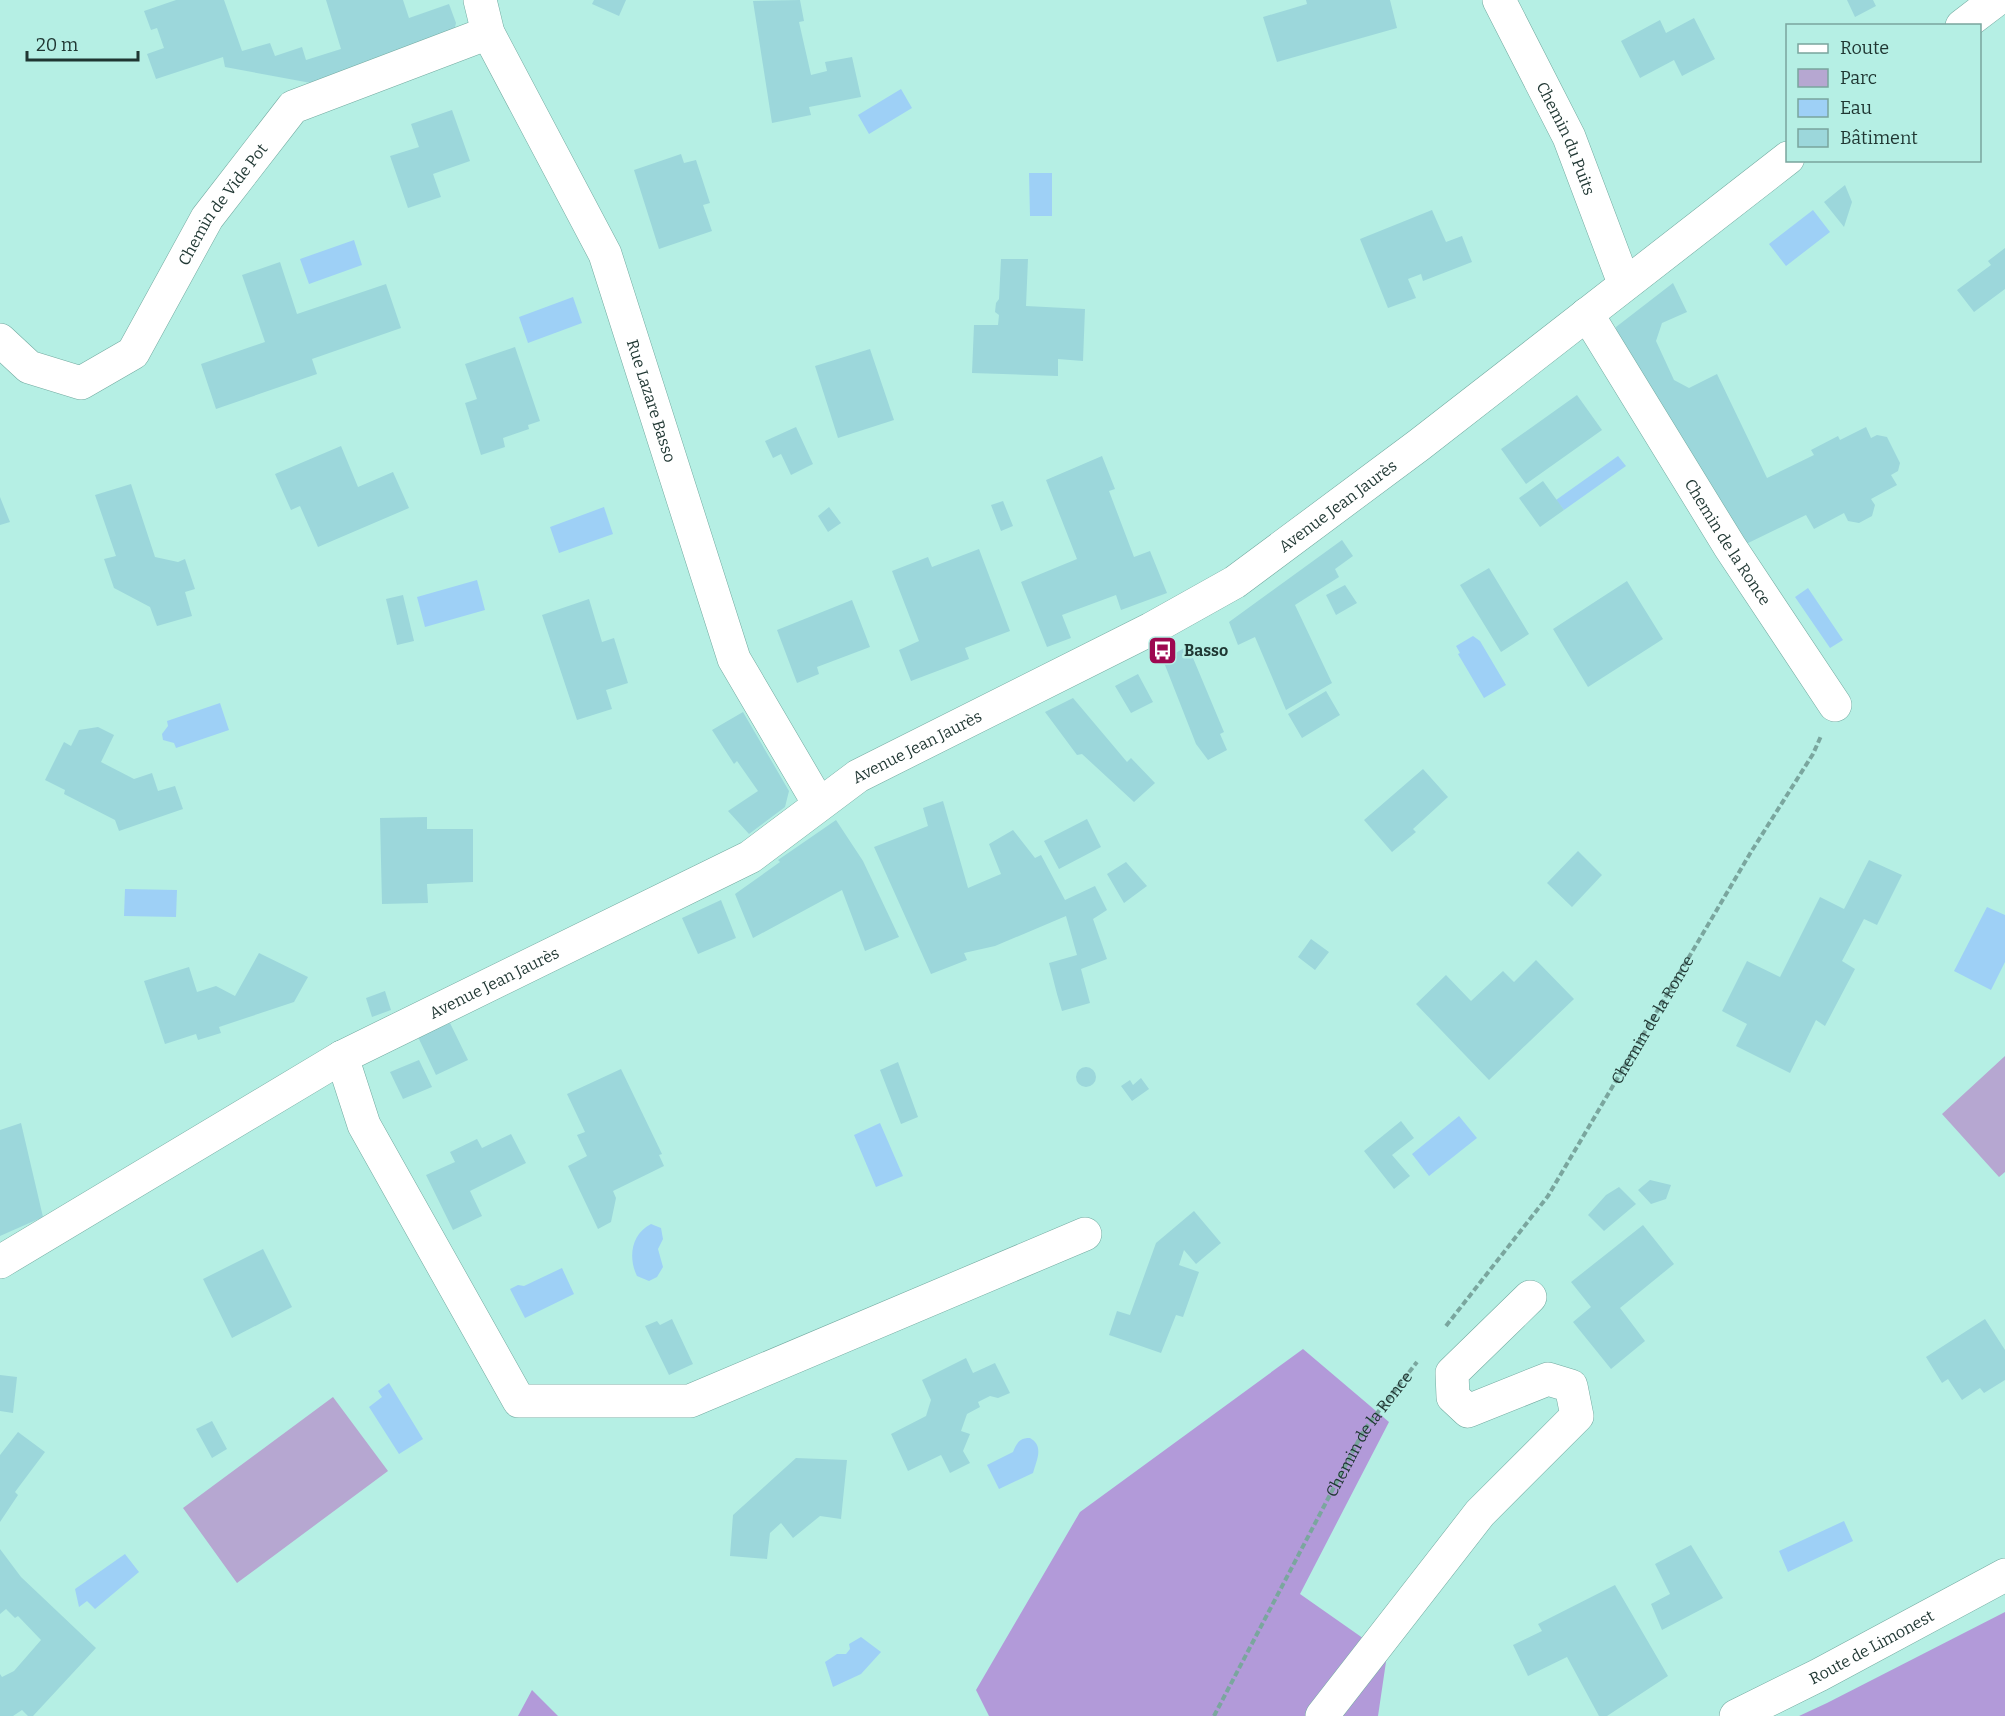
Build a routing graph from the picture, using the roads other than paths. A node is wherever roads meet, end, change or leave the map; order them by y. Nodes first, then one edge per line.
1 (480, 0) edge
2 (1499, 0) edge
3 (1996, 0) edge
4 (1965, 24) edge
5 (488, 33) junction
6 (1786, 160) edge
7 (1624, 283) junction
8 (1587, 314) junction
9 (0, 340) edge
10 (1835, 705) road end
11 (819, 804) junction
12 (342, 1057) junction
13 (1085, 1234) dead end
14 (0, 1262) edge
15 (1530, 1297) dead end
16 (2005, 1575) edge
17 (1322, 1716) edge
18 (1736, 1716) edge

1 - 5 street, Rue Lazare Basso
2 - 7 street, Chemin du Puits
3 - 4 street
5 - 9 street, Chemin de Vide Pot
5 - 11 street, Rue Lazare Basso
6 - 7 street, Avenue Jean Jaurès
7 - 8 street, Avenue Jean Jaurès
8 - 10 street, Chemin de la Ronce
8 - 11 street, Avenue Jean Jaurès
11 - 12 street, Avenue Jean Jaurès
12 - 13 street
12 - 14 street, Avenue Jean Jaurès
15 - 17 street
16 - 18 street, Route de Limonest

